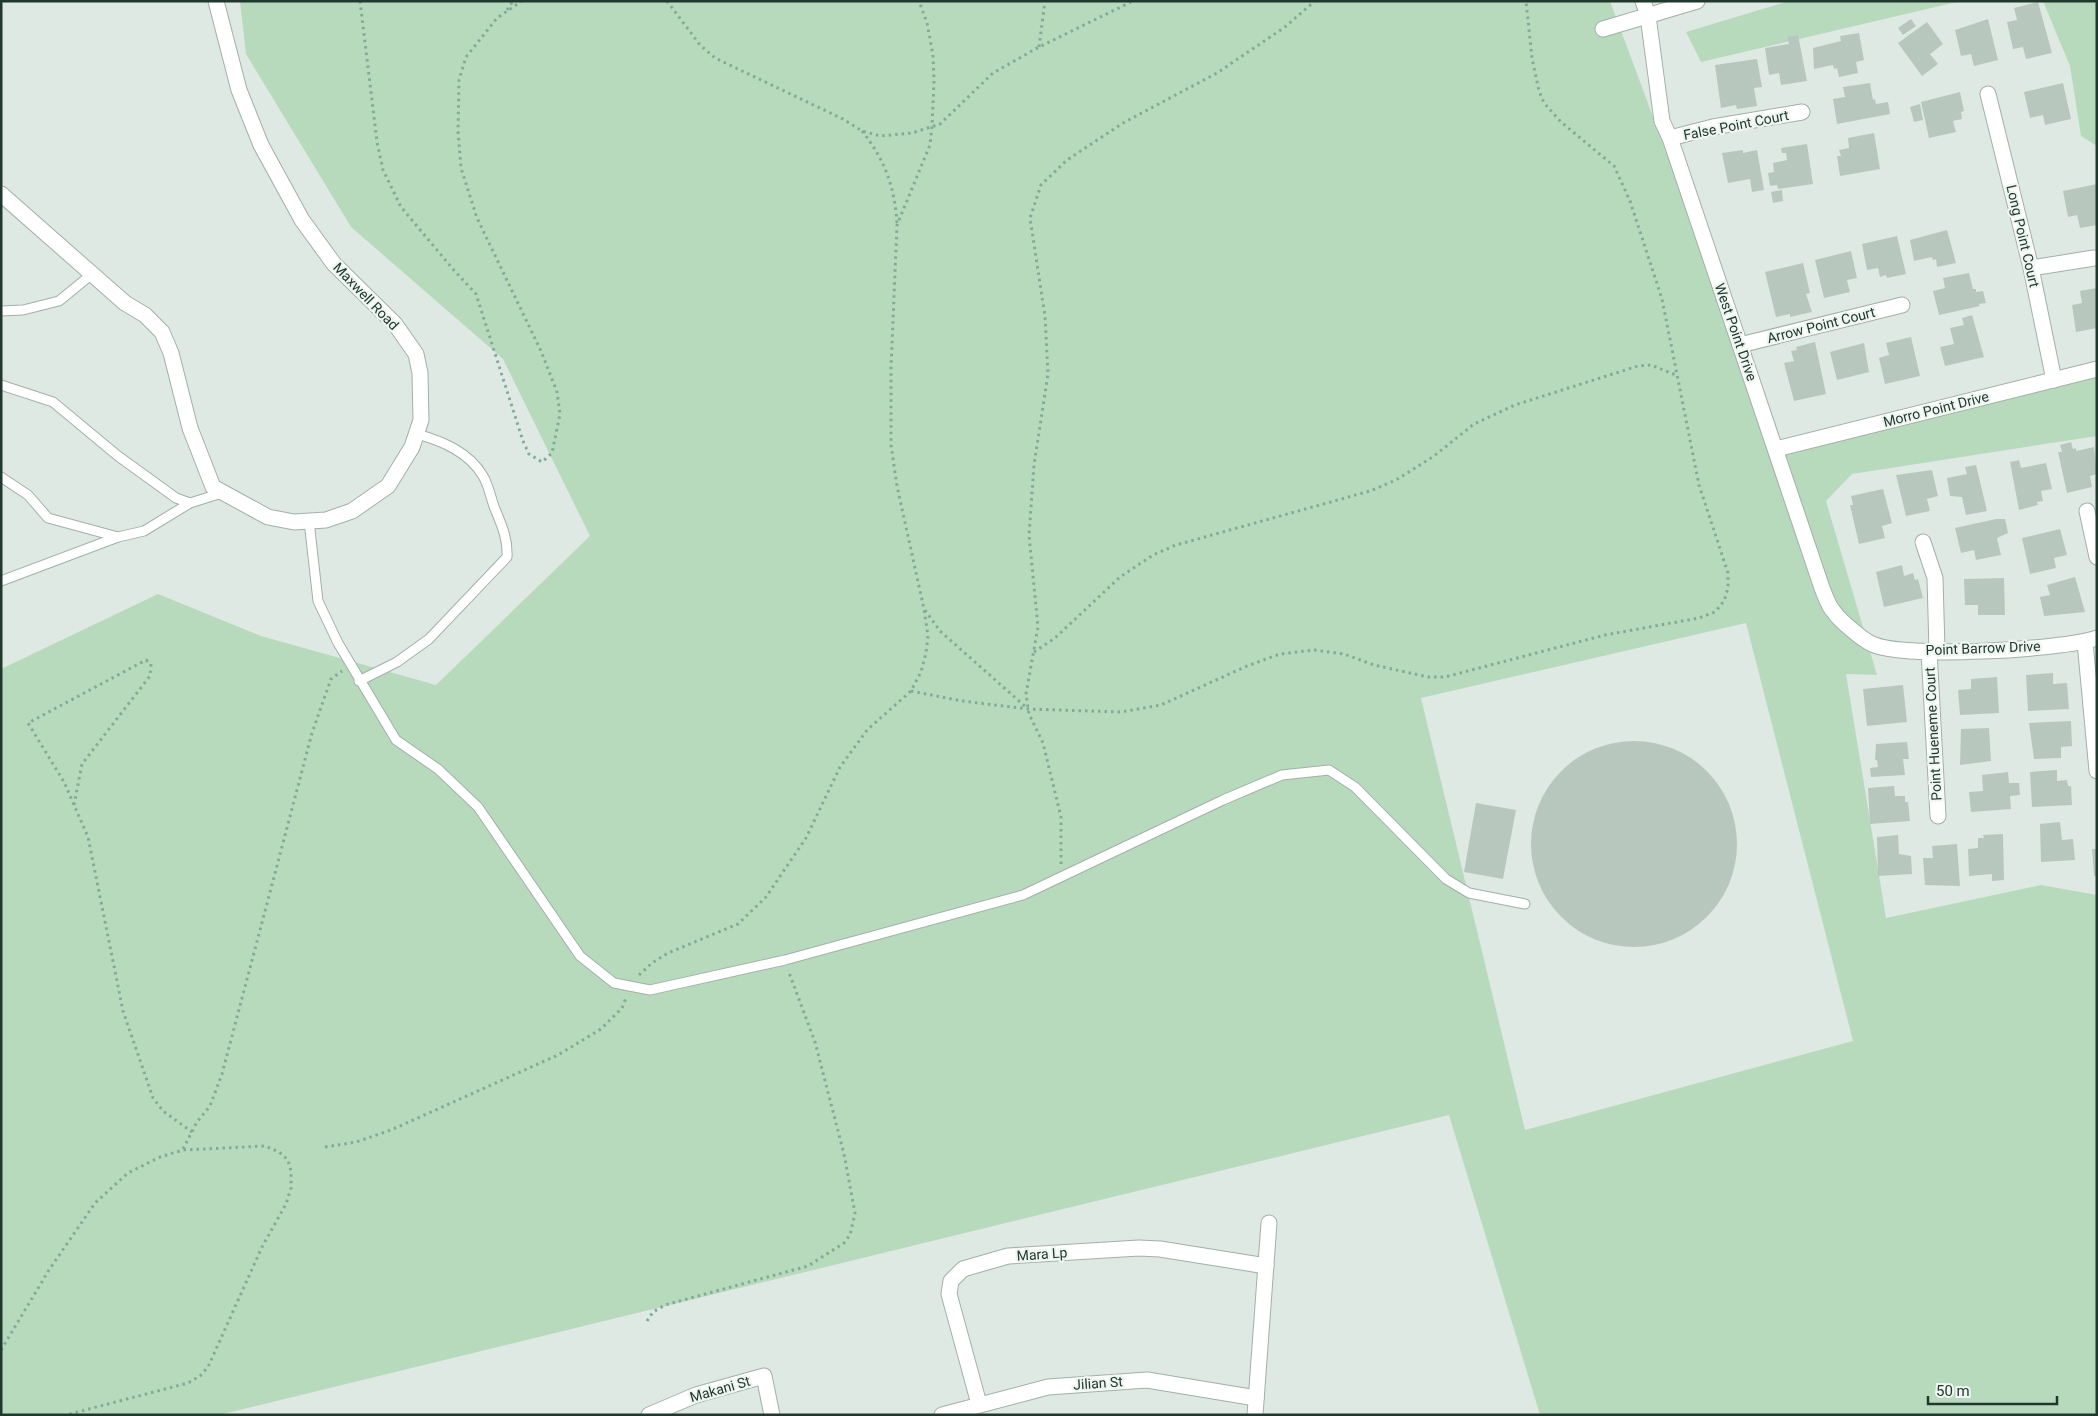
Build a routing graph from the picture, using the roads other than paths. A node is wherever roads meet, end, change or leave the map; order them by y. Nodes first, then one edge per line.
1 (216, 1) edge
2 (1697, 1) edge
3 (1646, 8) edge
4 (1603, 29) dead end
5 (1988, 94) dead end
6 (1802, 112) dead end
7 (1670, 138) junction
8 (1, 194) edge
9 (2094, 258) dead end
10 (2031, 268) junction
11 (92, 274) junction
12 (1902, 306) dead end
13 (1, 311) edge
14 (1740, 345) junction
15 (2097, 369) edge
16 (2054, 380) junction
17 (1, 385) edge
18 (417, 434) junction
19 (1776, 449) junction
20 (1, 477) edge
21 (222, 492) junction
22 (190, 503) junction
23 (2087, 511) dead end
24 (309, 521) junction
25 (118, 537) junction
26 (1923, 542) dead end
27 (2097, 557) edge
28 (1, 581) edge
29 (2091, 640) edge
30 (1870, 643) joint
31 (1933, 651) junction
32 (359, 681) junction
33 (2097, 771) edge
34 (1938, 816) dead end
35 (1525, 904) dead end
36 (1269, 1223) dead end
37 (1266, 1266) junction
38 (1256, 1398) junction
39 (979, 1404) junction
40 (649, 1415) edge
41 (772, 1415) edge
42 (942, 1415) edge
43 (1255, 1415) edge

1 - 18 street, Maxwell Road
2 - 3 street
3 - 4 street
3 - 7 street, West Point Drive
5 - 10 street, Long Point Court
6 - 7 street, False Point Court
7 - 14 street, West Point Drive
8 - 11 street, Maxwell Road
9 - 10 street
10 - 16 street, Long Point Court
11 - 13 lane
11 - 21 street, Maxwell Road
12 - 14 street, Arrow Point Court
14 - 19 street, West Point Drive
15 - 16 street, Morro Point Drive
16 - 19 street, Morro Point Drive
17 - 22 lane
18 - 24 street, Maxwell Road
18 - 32 lane
19 - 30 street, West Point Drive
20 - 25 lane
21 - 22 lane
21 - 24 street, Maxwell Road
22 - 25 lane
23 - 27 street
24 - 32 lane
25 - 28 lane
26 - 31 street, Point Hueneme Court
29 - 31 street, Point Barrow Drive
29 - 33 street
30 - 31 street, Point Barrow Drive
31 - 34 street, Point Hueneme Court
32 - 35 lane
36 - 37 street
37 - 38 street
37 - 39 street, Mara Lp
38 - 39 street, Jilian St
38 - 43 street
39 - 42 street, Jilian St
40 - 41 street, Makani St

